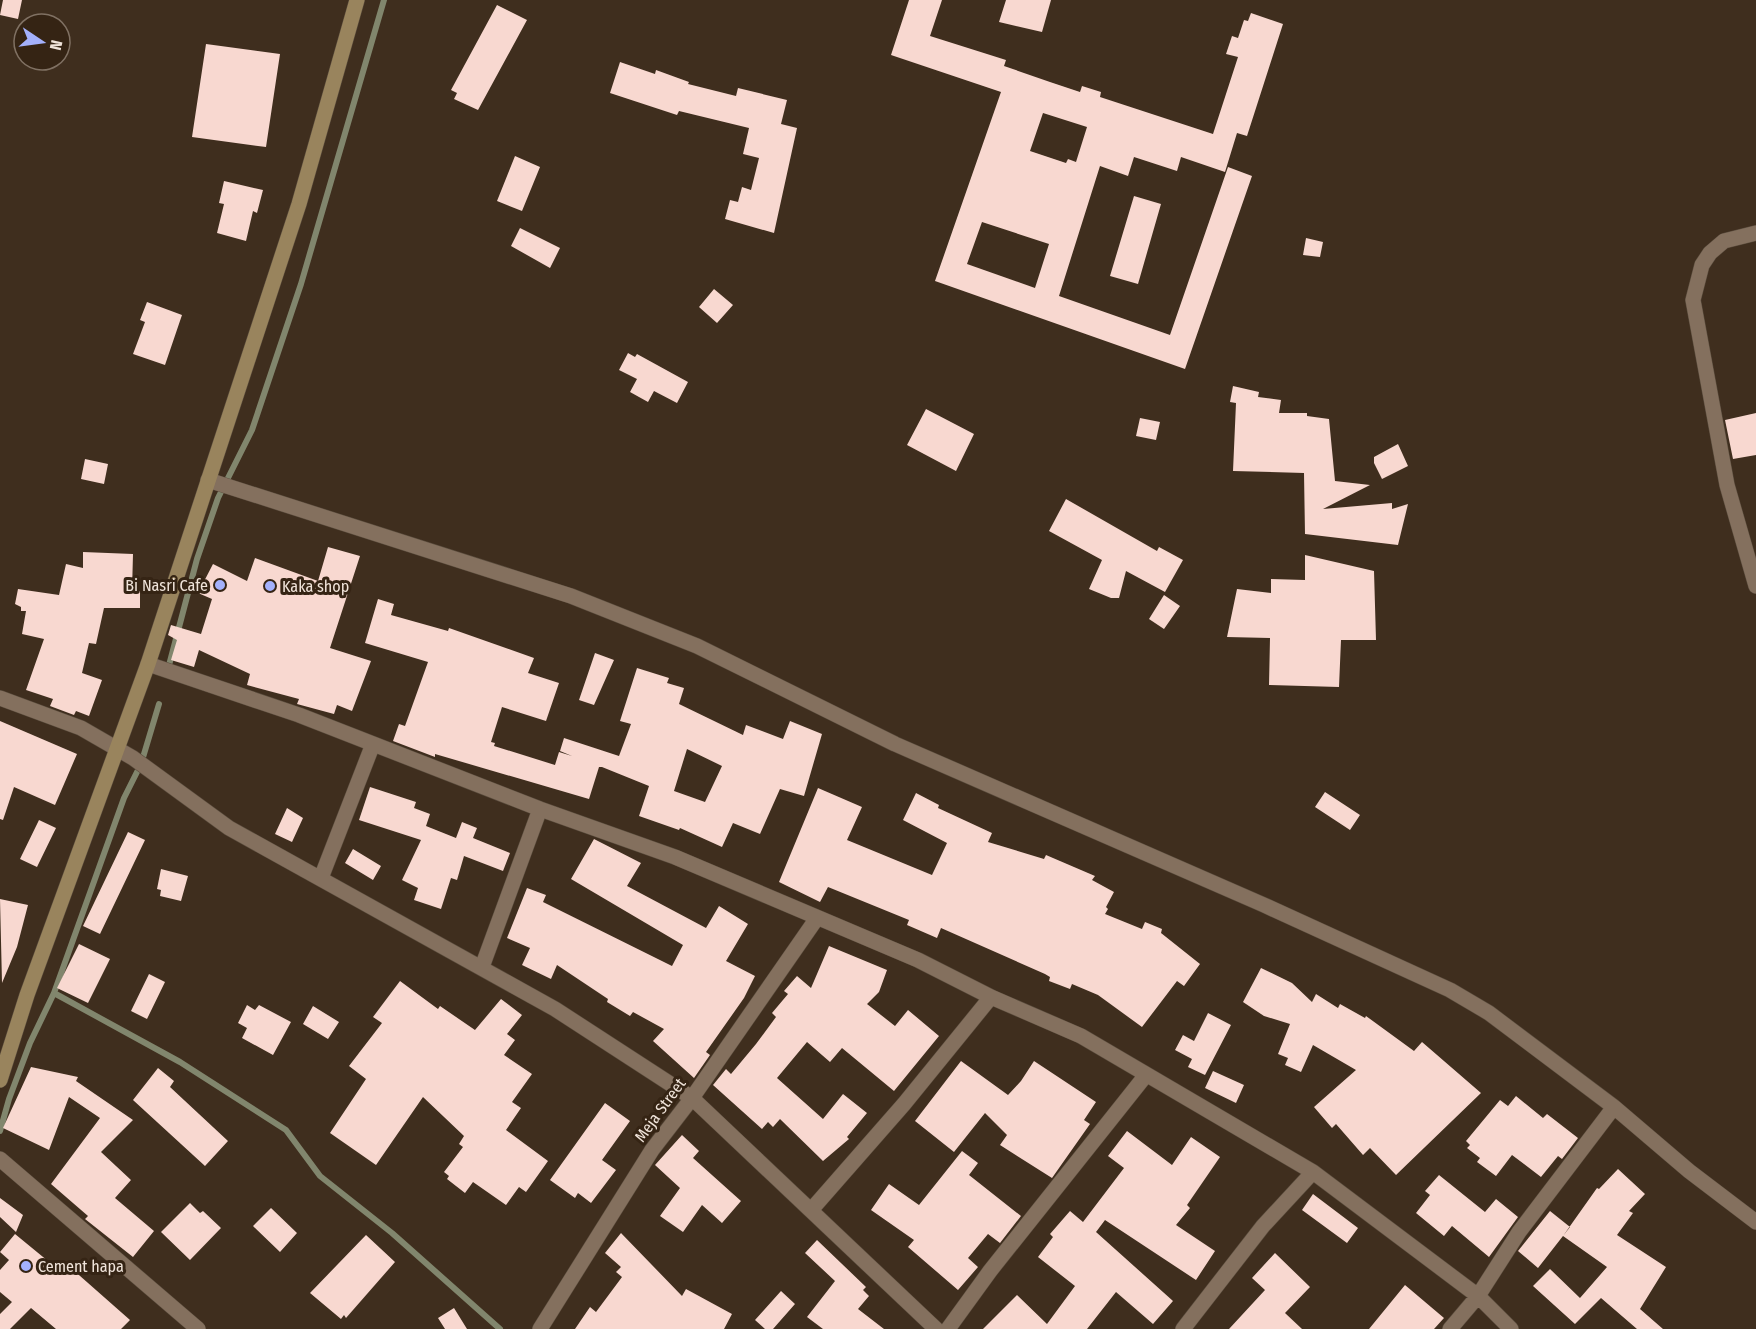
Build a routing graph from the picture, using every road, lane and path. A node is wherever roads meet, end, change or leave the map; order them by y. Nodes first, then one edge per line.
1 (357, 0) edge
2 (1756, 233) edge
3 (207, 480) junction
4 (1756, 586) edge
5 (148, 664) junction
6 (0, 698) edge
7 (373, 744) junction
8 (117, 749) junction
9 (540, 809) junction
10 (321, 878) junction
11 (817, 918) junction
12 (482, 967) junction
13 (991, 997) junction
14 (1146, 1075) junction
15 (0, 1080) edge
16 (692, 1098) junction
17 (1614, 1107) junction
18 (0, 1159) edge
19 (1312, 1172) junction
20 (812, 1209) junction
21 (1756, 1222) edge
22 (1478, 1296) junction
23 (198, 1329) edge
24 (540, 1329) edge
25 (936, 1329) edge
26 (948, 1329) edge
27 (1184, 1329) edge
28 (1450, 1329) edge
29 (1511, 1329) edge

1 - 3 main road
2 - 4 street
3 - 5 main road
3 - 17 street
5 - 7 street
5 - 8 main road
6 - 8 street
7 - 9 street
7 - 10 street
8 - 10 street
8 - 15 main road
9 - 11 street
9 - 12 street
10 - 12 street
11 - 13 street
11 - 16 street, Meja Street
12 - 16 street
13 - 14 street
13 - 20 street
14 - 19 street
14 - 26 street
16 - 20 street
16 - 24 street, Meja Street
17 - 21 street
17 - 22 street
18 - 23 street
19 - 22 street
19 - 27 street
20 - 25 street
22 - 28 street
22 - 29 street

